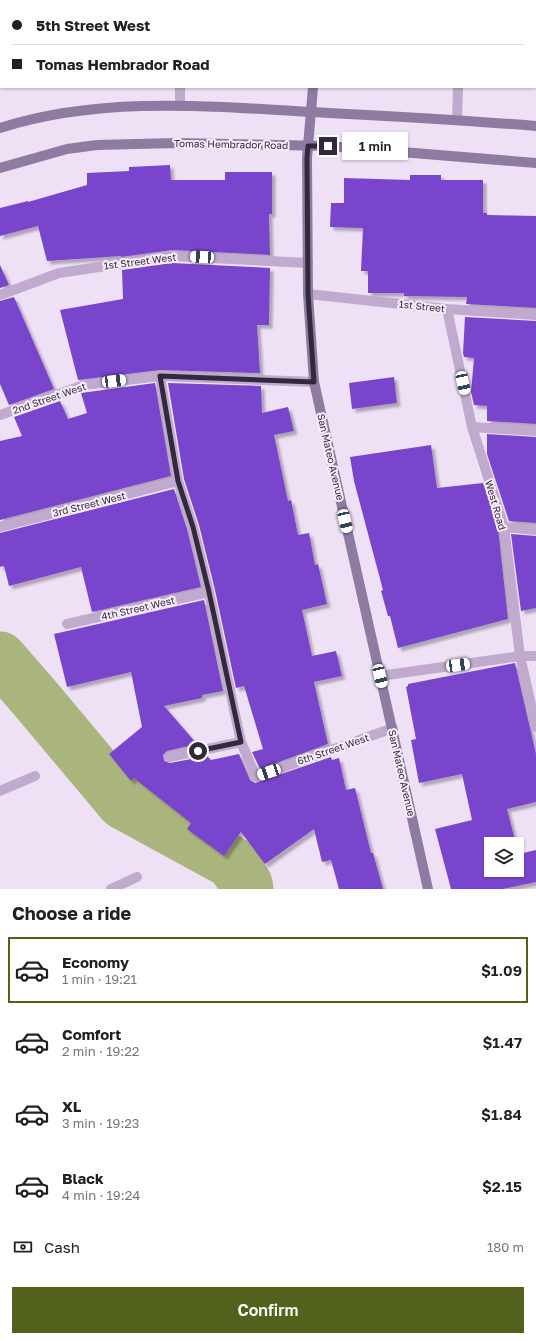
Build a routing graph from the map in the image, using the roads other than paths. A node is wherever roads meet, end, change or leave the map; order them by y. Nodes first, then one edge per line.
1 (180, 88) edge
2 (313, 88) edge
3 (458, 88) edge
4 (180, 106) junction
5 (310, 112) junction
6 (457, 120) junction
7 (536, 126) edge
8 (0, 128) edge
9 (308, 146) junction
10 (536, 163) edge
11 (0, 168) edge
12 (308, 263) junction
13 (308, 294) junction
14 (0, 295) edge
15 (447, 308) junction
16 (536, 315) edge
17 (160, 376) junction
18 (314, 382) junction
19 (0, 415) edge
20 (472, 427) junction
21 (536, 431) edge
22 (178, 481) junction
23 (0, 527) edge
24 (504, 527) junction
25 (536, 530) edge
26 (209, 592) junction
27 (66, 624) dead end
28 (520, 656) junction
29 (536, 656) edge
30 (380, 676) junction
31 (393, 728) junction
32 (536, 728) edge
33 (241, 742) junction
34 (169, 757) dead end
35 (35, 776) dead end
36 (0, 791) edge
37 (137, 877) dead end
38 (111, 889) edge
39 (428, 889) edge

1 - 4 street
2 - 5 street, San Mateo Avenue
3 - 6 street
4 - 5 street
4 - 8 street
5 - 6 street
5 - 9 street, San Mateo Avenue
6 - 7 street
9 - 10 street, Tomas Hembrador Road
9 - 11 street, Tomas Hembrador Road
9 - 12 street, San Mateo Avenue
12 - 13 street, San Mateo Avenue
12 - 14 street, 1st Street West
13 - 15 street, 1st Street
13 - 18 street, San Mateo Avenue
15 - 16 street, 1st Street
15 - 20 street, West Road
17 - 18 street, 2nd Street West
17 - 19 street, 2nd Street West
17 - 22 street, 6th Street West
18 - 30 street, San Mateo Avenue
20 - 21 street
20 - 24 street, West Road
22 - 23 street, 3rd Street West
22 - 26 street, 6th Street West
24 - 25 street
24 - 28 street, West Road
26 - 27 street, 4th Street West
26 - 33 street, 6th Street West
28 - 29 street
28 - 30 street
28 - 32 street, West Road
30 - 31 street, San Mateo Avenue
31 - 33 street, 6th Street West
31 - 39 street, San Mateo Avenue
33 - 34 street
35 - 36 street
37 - 38 street

